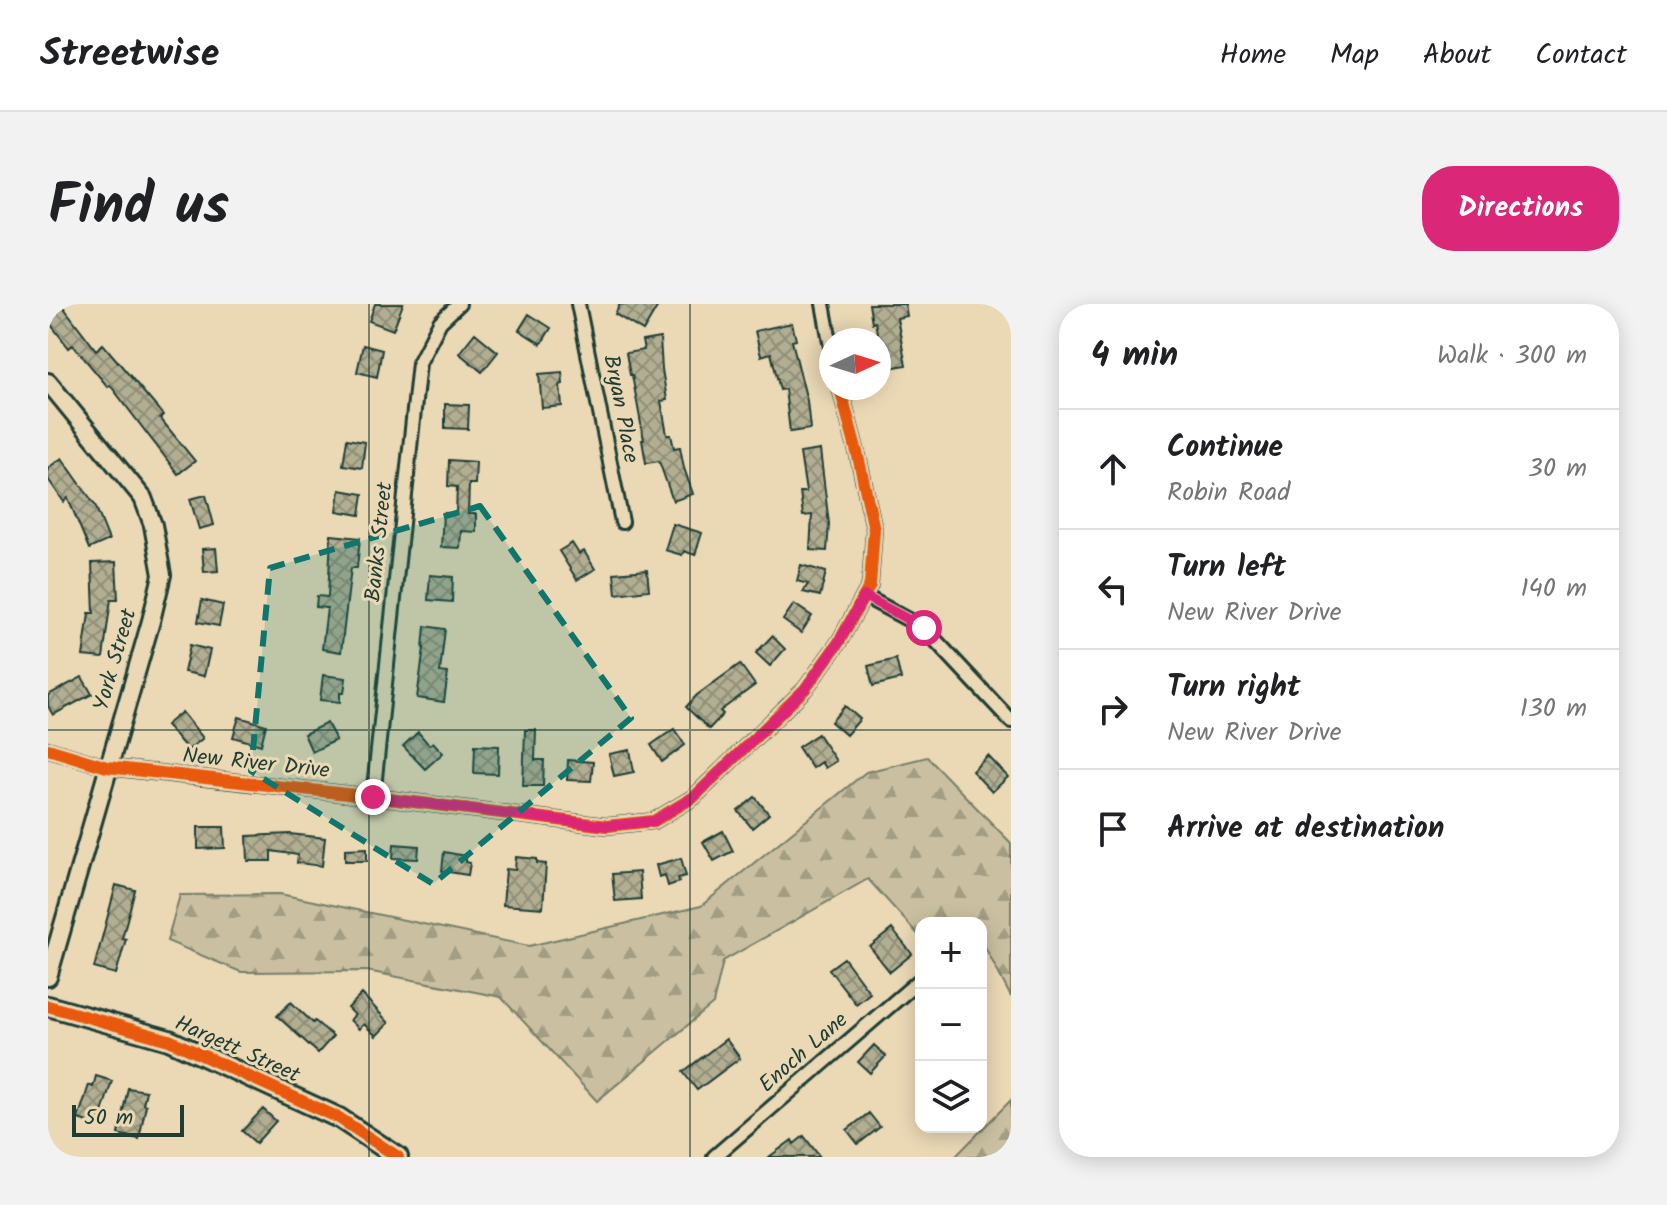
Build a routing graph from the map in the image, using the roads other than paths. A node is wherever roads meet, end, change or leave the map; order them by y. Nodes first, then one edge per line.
1 (459, 304) edge
2 (578, 304) edge
3 (823, 304) edge
4 (827, 328) edge
5 (48, 382) edge
6 (843, 400) edge
7 (622, 522) dead end
8 (864, 596) junction
9 (1011, 721) edge
10 (48, 749) edge
11 (107, 767) junction
12 (373, 797) junction
13 (48, 977) edge
14 (915, 984) edge
15 (48, 1006) edge
16 (398, 1157) edge
17 (714, 1157) edge

1 - 12 street, Banks Street
2 - 7 street, Bryan Place
3 - 4 street
5 - 11 street, York Street
6 - 8 street, New River Drive
8 - 9 street
8 - 12 street, New River Drive
10 - 11 street, New River Drive
11 - 12 street, New River Drive
11 - 13 street, York Street
14 - 17 street, Enoch Lane
15 - 16 main road, Hargett Street

